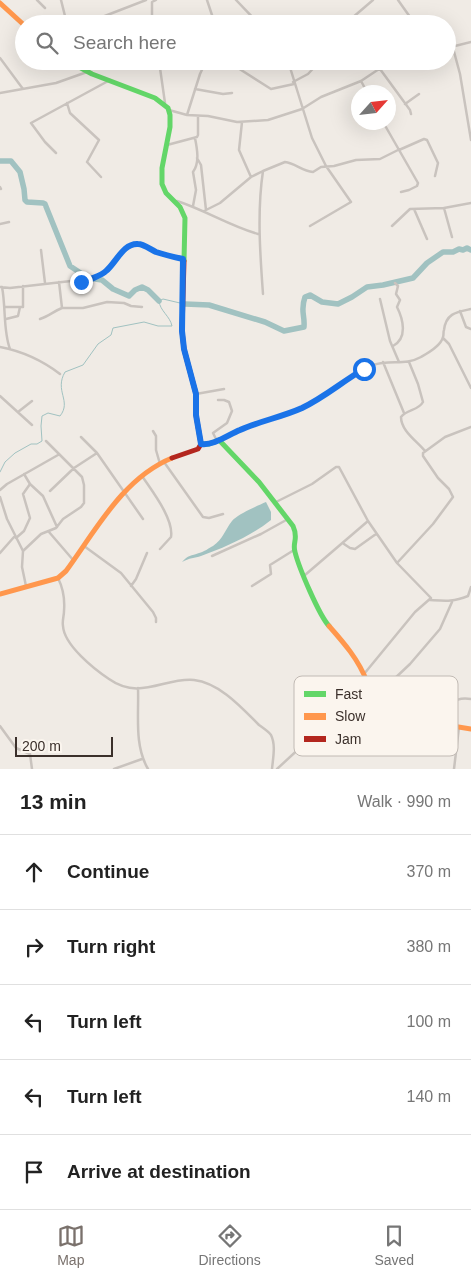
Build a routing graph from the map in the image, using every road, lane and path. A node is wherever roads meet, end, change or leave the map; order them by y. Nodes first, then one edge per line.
1 (37, 0) edge
2 (62, 0) edge
3 (149, 0) edge
4 (156, 0) edge
5 (207, 0) edge
6 (236, 0) edge
7 (373, 0) edge
8 (398, 0) edge
9 (0, 3) edge
10 (45, 8) dead end
11 (65, 15) edge
12 (108, 15) edge
13 (151, 15) edge
14 (212, 15) edge
15 (250, 15) edge
16 (356, 15) edge
17 (409, 15) edge
18 (15, 17) edge
19 (471, 42) edge
20 (456, 47) edge
21 (0, 58) edge
22 (456, 59) edge
23 (84, 70) edge
24 (161, 70) edge
25 (203, 70) edge
26 (242, 70) edge
27 (290, 70) edge
28 (312, 70) edge
29 (378, 70) edge
30 (381, 70) edge
31 (88, 72) junction
32 (111, 80) junction
33 (361, 81) junction
34 (294, 83) junction
35 (363, 85) edge
36 (23, 89) junction
37 (196, 89) junction
38 (0, 93) edge
39 (232, 93) dead end
40 (419, 94) dead end
41 (67, 104) junction
42 (165, 104) junction
43 (405, 104) junction
44 (302, 109) junction
45 (170, 110) junction
46 (410, 114) dead end
47 (186, 115) junction
48 (198, 116) junction
49 (242, 122) junction
50 (387, 130) edge
51 (194, 138) junction
52 (471, 140) edge
53 (167, 145) junction
54 (398, 150) junction
55 (56, 153) dead end
56 (197, 158) junction
57 (326, 166) junction
58 (263, 170) junction
59 (435, 176) dead end
60 (101, 177) dead end
61 (252, 177) junction
62 (401, 192) dead end
63 (176, 201) junction
64 (471, 203) edge
65 (194, 206) junction
66 (444, 208) junction
67 (414, 209) junction
68 (205, 210) junction
69 (9, 222) dead end
70 (0, 224) edge
71 (310, 226) dead end
72 (392, 226) dead end
73 (259, 234) junction
74 (452, 237) dead end
75 (427, 239) dead end
76 (41, 250) dead end
77 (183, 259) junction
78 (58, 282) junction
79 (395, 283) dead end
80 (45, 284) junction
81 (23, 286) junction
82 (1, 287) edge
83 (263, 294) dead end
84 (380, 299) dead end
85 (142, 306) dead end
86 (6, 307) junction
87 (20, 307) junction
88 (62, 308) junction
89 (471, 309) edge
90 (460, 311) junction
91 (40, 319) dead end
92 (6, 320) junction
93 (471, 329) edge
94 (443, 338) junction
95 (393, 346) junction
96 (0, 347) edge
97 (10, 349) junction
98 (383, 362) junction
99 (399, 362) junction
100 (409, 362) junction
101 (60, 374) dead end
102 (471, 388) edge
103 (224, 389) dead end
104 (196, 394) junction
105 (0, 396) edge
106 (218, 400) dead end
107 (32, 401) dead end
108 (18, 412) junction
109 (404, 413) junction
110 (32, 425) dead end
111 (471, 427) edge
112 (153, 431) dead end
113 (81, 436) dead end
114 (218, 440) junction
115 (46, 441) dead end
116 (201, 444) junction
117 (425, 451) junction
118 (97, 453) junction
119 (58, 455) junction
120 (162, 463) junction
121 (74, 468) junction
122 (24, 474) junction
123 (142, 476) junction
124 (0, 484) edge
125 (7, 484) junction
126 (30, 484) junction
127 (0, 490) edge
128 (50, 490) dead end
129 (124, 493) junction
130 (0, 497) edge
131 (276, 502) junction
132 (223, 514) dead end
133 (143, 519) dead end
134 (288, 519) junction
135 (368, 521) junction
136 (57, 527) junction
137 (49, 532) junction
138 (376, 534) junction
139 (15, 538) junction
140 (344, 543) junction
141 (84, 546) junction
142 (160, 549) dead end
143 (294, 550) junction
144 (23, 551) junction
145 (0, 553) edge
146 (147, 553) dead end
147 (212, 556) dead end
148 (74, 561) junction
149 (396, 563) junction
150 (306, 575) junction
151 (58, 578) junction
152 (26, 586) junction
153 (131, 586) junction
154 (252, 586) dead end
155 (471, 587) edge
156 (0, 594) edge
157 (430, 600) junction
158 (452, 602) junction
159 (156, 622) dead end
160 (364, 674) joint
161 (397, 676) edge
162 (138, 688) junction
163 (458, 699) edge
164 (471, 699) edge
165 (0, 726) edge
166 (459, 727) joint
167 (471, 729) edge
168 (458, 735) edge
169 (294, 753) edge
170 (456, 756) edge
171 (142, 759) junction
172 (32, 769) edge
173 (114, 769) edge
174 (148, 769) edge
175 (272, 769) edge
176 (276, 769) edge
177 (454, 769) edge

1 - 10 street
2 - 11 street
3 - 4 street
3 - 12 street
3 - 13 street
5 - 14 street
6 - 15 street
7 - 16 street
8 - 17 street
9 - 18 street
19 - 20 street
21 - 36 street
22 - 52 street
23 - 31 street
24 - 42 street
25 - 37 street
26 - 34 street
27 - 34 street
28 - 34 street
29 - 33 street
30 - 43 street
31 - 32 street
31 - 36 street
32 - 41 street
32 - 42 street
33 - 35 street
33 - 44 street
34 - 44 street
36 - 38 street
37 - 39 street
37 - 47 street
40 - 43 street
41 - 55 street
41 - 60 street
42 - 45 street
43 - 46 street
44 - 49 street
44 - 57 street
45 - 47 street
45 - 53 street
47 - 48 street
48 - 49 street
48 - 51 street
49 - 61 street
50 - 54 street
51 - 53 street
51 - 56 street
53 - 63 street
54 - 57 street
54 - 59 street
54 - 62 street
56 - 65 street
56 - 68 street
57 - 58 street
57 - 71 street
58 - 61 street
58 - 73 street
61 - 68 street
63 - 65 street
63 - 77 street
64 - 66 street
65 - 68 street
66 - 67 street
66 - 74 street
67 - 72 street
67 - 75 street
68 - 73 street
69 - 70 street
73 - 83 street
76 - 80 street
77 - 78 street
77 - 104 street
78 - 80 street
78 - 88 street
79 - 95 street
80 - 81 street
81 - 82 street
81 - 87 street
82 - 86 street
84 - 95 street
85 - 88 street
86 - 87 street
86 - 92 street
87 - 92 street
88 - 91 street
89 - 90 street
90 - 93 street
90 - 94 street
92 - 97 street
94 - 100 street
94 - 102 street
95 - 99 street
96 - 97 street
97 - 101 street
98 - 99 street
98 - 109 street
98 - 114 street
99 - 100 street
100 - 109 street
103 - 104 street
104 - 116 street
105 - 108 street
106 - 114 street
107 - 108 street
108 - 110 street
109 - 117 street
111 - 117 street
112 - 120 street
113 - 118 street
114 - 116 street
114 - 131 street
115 - 119 street
116 - 120 street
117 - 149 street
118 - 121 street
118 - 129 street
119 - 121 street
119 - 122 street
120 - 123 street
120 - 132 street
121 - 128 street
121 - 136 street
122 - 125 street
122 - 126 street
123 - 129 street
123 - 142 street
124 - 125 street
125 - 127 street
126 - 136 street
126 - 139 street
129 - 133 street
129 - 141 street
130 - 139 street
131 - 134 street
131 - 135 street
134 - 143 street
134 - 147 street
135 - 138 street
135 - 140 street
136 - 137 street
137 - 144 street
137 - 148 street
138 - 140 street
138 - 149 street
139 - 144 street
139 - 145 street
140 - 150 street
141 - 148 street
141 - 153 street
143 - 150 street
143 - 154 street
144 - 152 street
146 - 153 street
148 - 151 street
149 - 157 street
150 - 160 street
151 - 152 street
151 - 162 street
152 - 156 street
153 - 159 street
155 - 158 street
157 - 158 street
157 - 160 street
158 - 161 street
162 - 171 street
162 - 175 street
163 - 164 street
165 - 172 street
166 - 167 street
166 - 168 street
169 - 176 street
170 - 177 street
171 - 173 street
171 - 174 street

